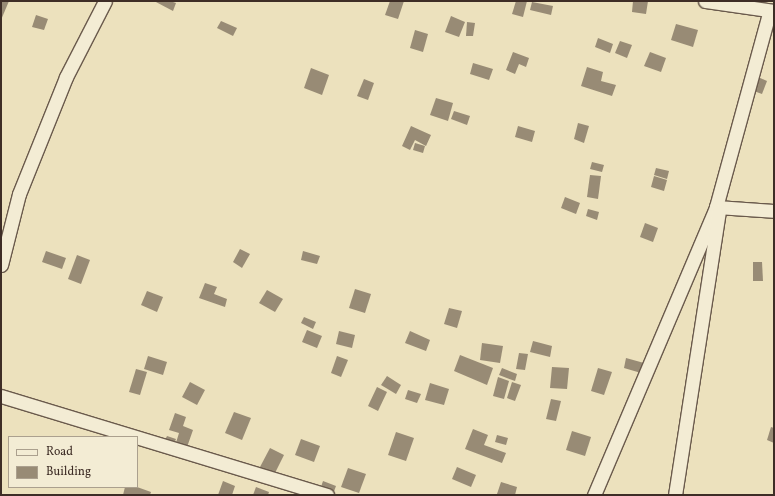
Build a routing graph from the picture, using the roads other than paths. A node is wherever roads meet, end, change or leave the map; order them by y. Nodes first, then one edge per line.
1 (105, 1) edge
2 (705, 1) edge
3 (772, 12) edge
4 (718, 207) junction
5 (774, 211) edge
6 (1, 265) edge
7 (1, 396) edge
8 (132, 436) edge
9 (138, 438) edge
10 (326, 495) edge
11 (594, 495) edge
12 (675, 495) edge

1 - 6 street
2 - 3 street
3 - 4 street
4 - 5 street
4 - 11 street
4 - 12 street
7 - 8 street
9 - 10 street

